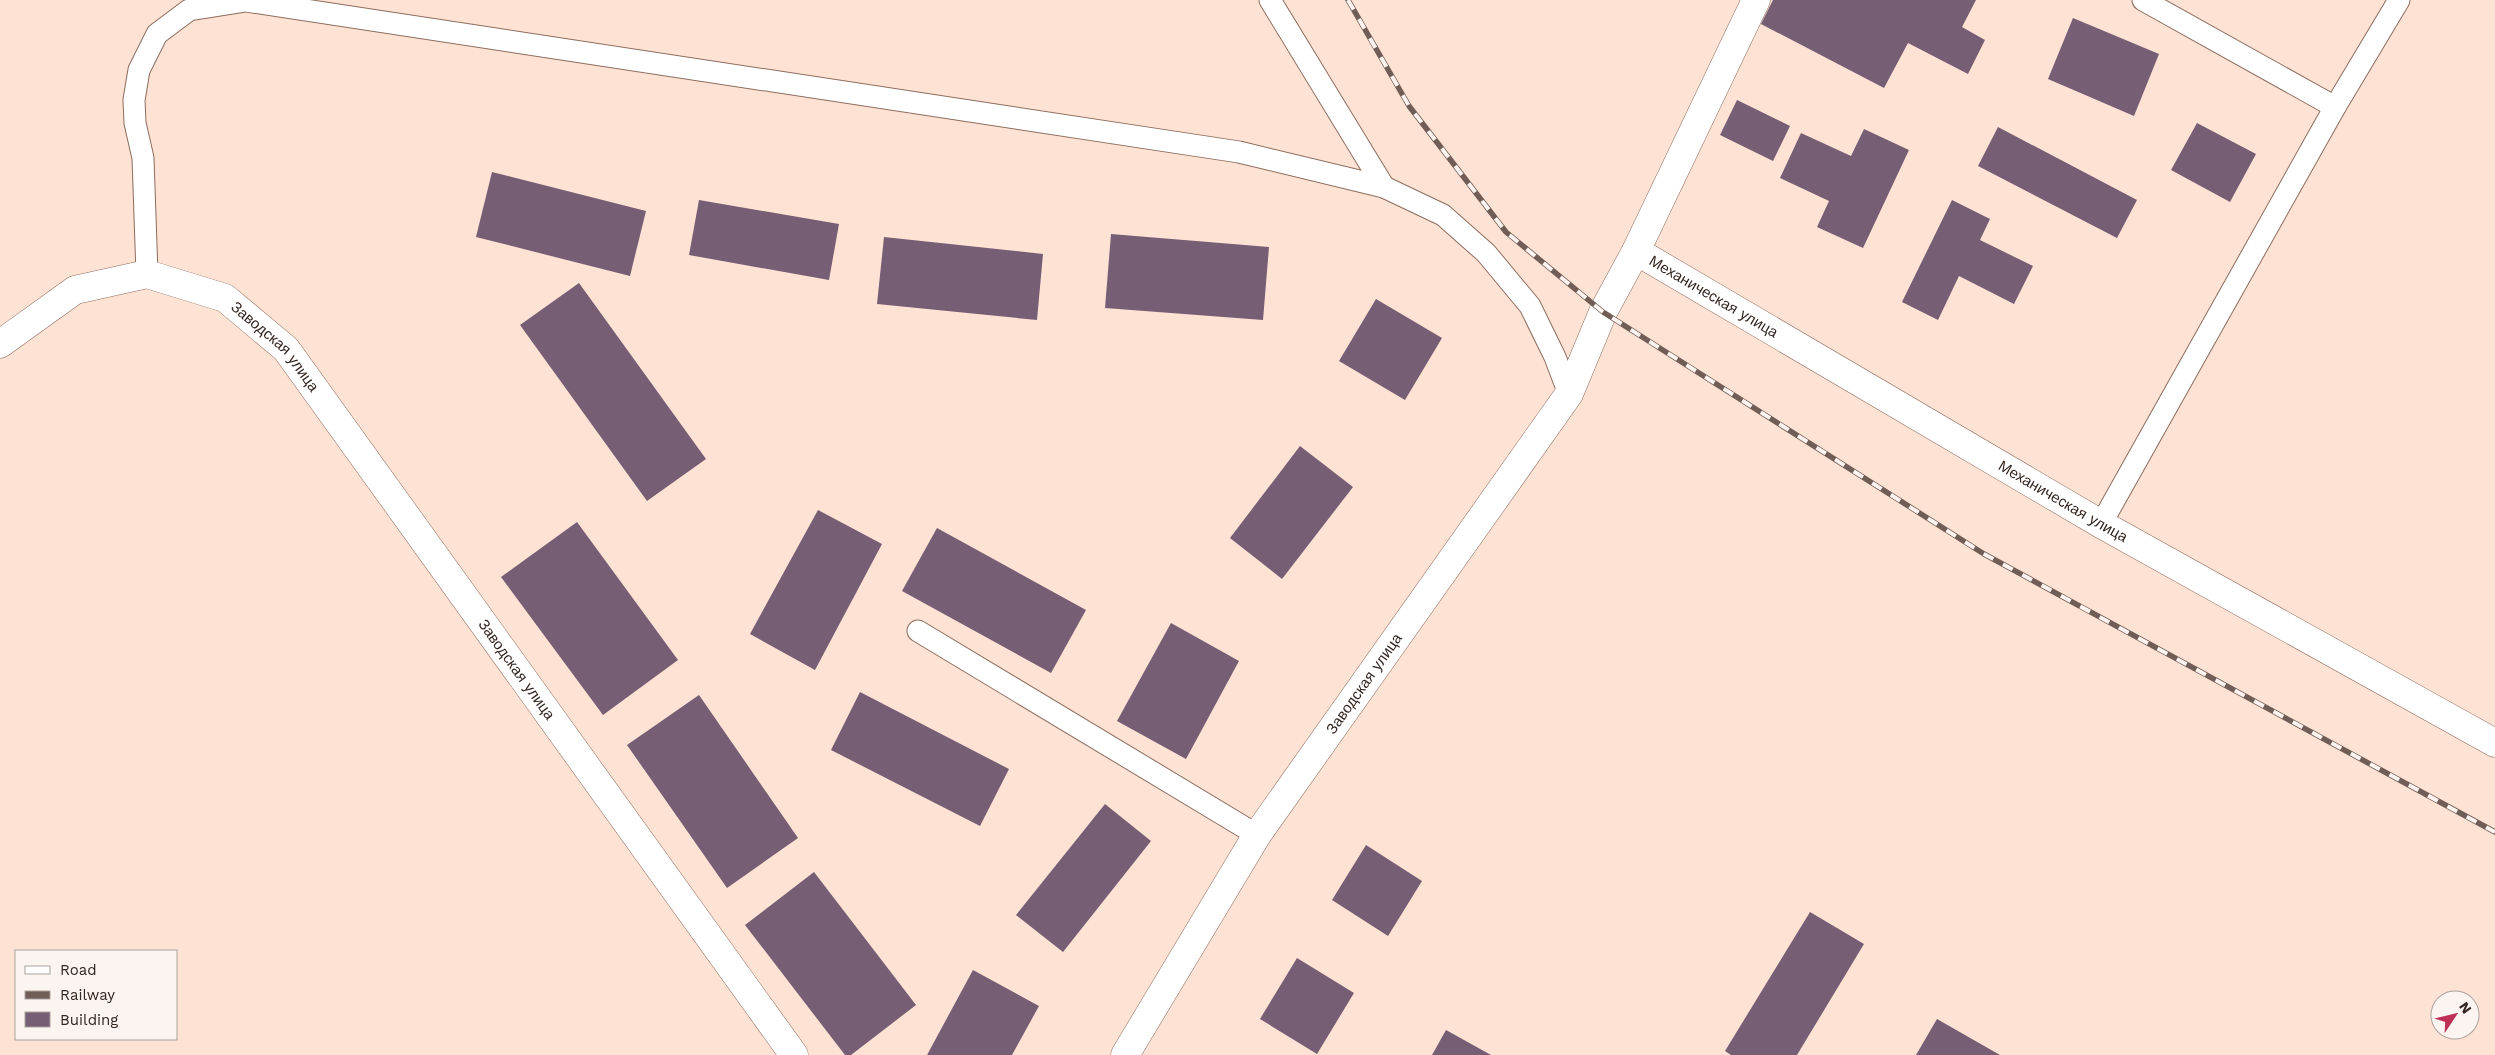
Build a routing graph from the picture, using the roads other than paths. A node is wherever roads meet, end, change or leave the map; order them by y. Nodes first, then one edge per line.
1 (1270, 0) edge
2 (1756, 0) edge
3 (2143, 0) edge
4 (2399, 0) edge
5 (2335, 107) junction
6 (1384, 187) junction
7 (1636, 251) junction
8 (147, 274) junction
9 (1603, 312) joint
10 (0, 344) edge
11 (1569, 394) junction
12 (2101, 524) junction
13 (918, 631) dead end
14 (2495, 743) edge
15 (1257, 835) junction
16 (794, 1055) edge
17 (1125, 1055) edge

1 - 6 lane
2 - 7 street, Механическая улица
3 - 5 lane
4 - 5 lane
5 - 12 lane
6 - 8 lane
6 - 11 lane
7 - 9 street, Механическая улица
7 - 12 street, Механическая улица
8 - 10 street
8 - 16 street, Заводская улица
9 - 11 street, Заводская улица
11 - 15 street, Заводская улица
12 - 14 street, Механическая улица
13 - 15 lane
15 - 17 street, Заводская улица

